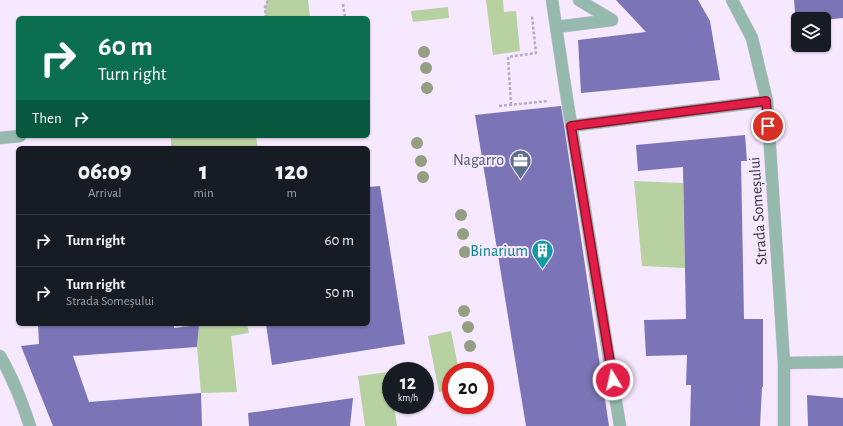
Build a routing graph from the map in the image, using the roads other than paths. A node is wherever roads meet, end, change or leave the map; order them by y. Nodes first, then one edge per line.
1 (552, 0) edge
2 (579, 0) edge
3 (732, 0) edge
4 (556, 27) junction
5 (766, 101) junction
6 (571, 126) junction
7 (16, 136) edge
8 (0, 138) edge
9 (0, 356) edge
10 (843, 362) edge
11 (784, 363) junction
12 (30, 426) edge
13 (620, 426) edge
14 (784, 426) edge

1 - 4 street
2 - 4 street
3 - 5 street, Strada Someșului
4 - 6 street
5 - 6 street
5 - 11 street, Strada Someșului
6 - 13 street
7 - 8 street
9 - 12 street
10 - 11 street
11 - 14 street, Strada Someșului

